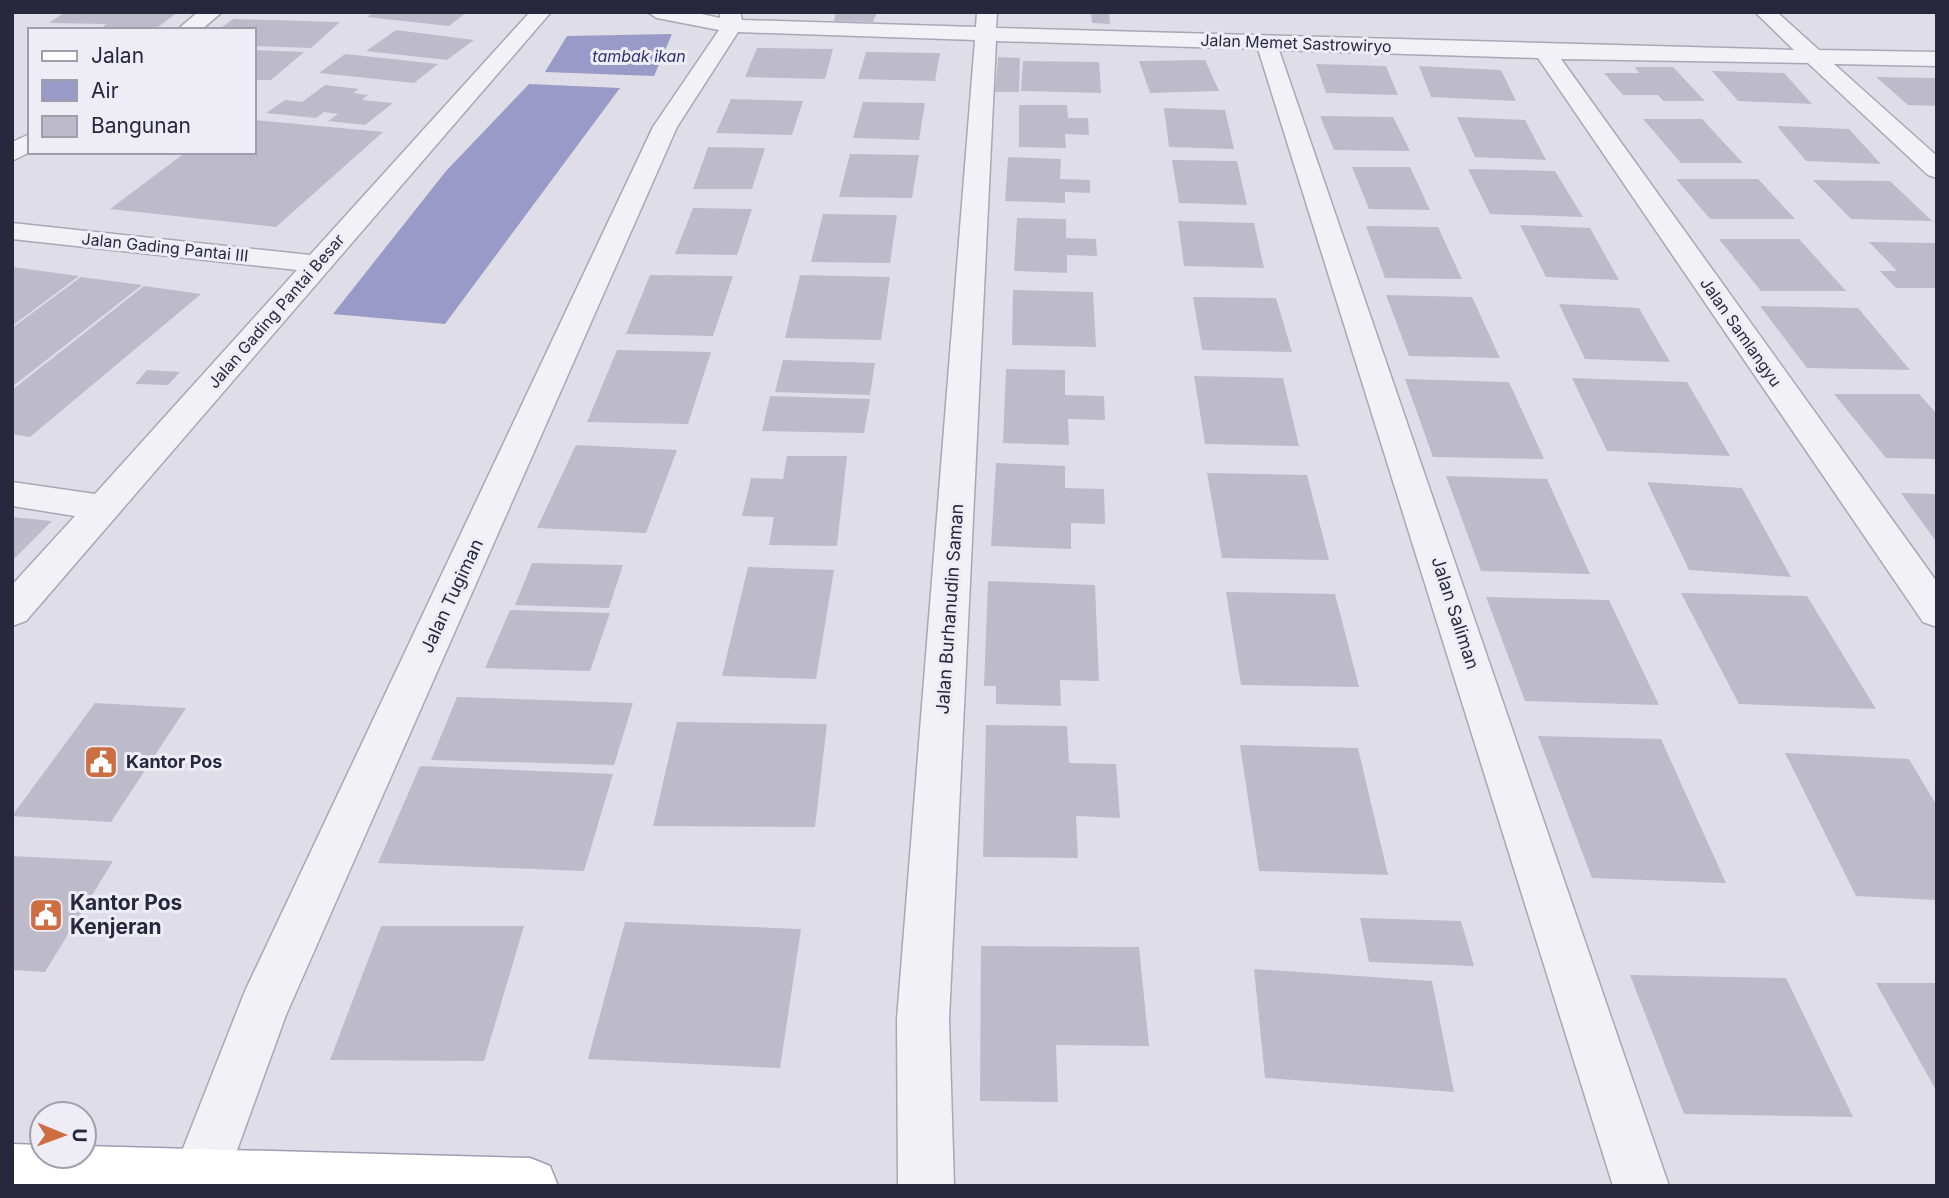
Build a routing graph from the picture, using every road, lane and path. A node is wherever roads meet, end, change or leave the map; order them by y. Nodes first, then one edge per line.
1 (212, 12) edge
2 (541, 12) edge
3 (657, 12) edge
4 (1765, 12) edge
5 (751, 20) edge
6 (992, 26) edge
7 (190, 28) edge
8 (1266, 42) junction
9 (1545, 52) junction
10 (1815, 56) junction
11 (1937, 59) edge
12 (28, 142) edge
13 (12, 153) edge
14 (1937, 170) edge
15 (12, 231) edge
16 (317, 264) junction
17 (12, 494) edge
18 (105, 508) junction
19 (12, 611) edge
20 (1937, 612) edge
21 (12, 1172) edge
22 (199, 1179) junction
23 (530, 1186) edge
24 (926, 1186) edge
25 (1640, 1186) edge

1 - 7 street
2 - 16 street, Jalan Gading Pantai Besar
3 - 5 street, Jalan Memet Sastrowiryo
4 - 10 street
5 - 6 street, Jalan Memet Sastrowiryo
5 - 22 street, Jalan Tugiman
6 - 8 street, Jalan Memet Sastrowiryo
6 - 24 street, Jalan Burhanudin Saman
8 - 9 street, Jalan Memet Sastrowiryo
8 - 25 street, Jalan Saliman
9 - 10 street, Jalan Memet Sastrowiryo
9 - 20 street, Jalan Samlangyu
10 - 11 street, Jalan Memet Sastrowiryo
10 - 14 street
12 - 13 street
15 - 16 street, Jalan Gading Pantai III
16 - 18 street, Jalan Gading Pantai Besar
17 - 18 street
18 - 19 street, Jalan Gading Pantai Besar
21 - 22 main road
22 - 23 main road

